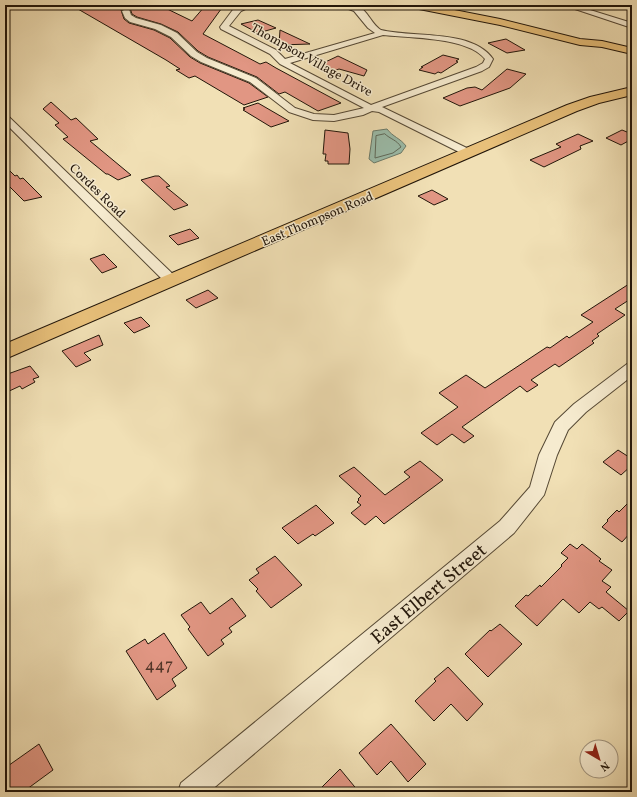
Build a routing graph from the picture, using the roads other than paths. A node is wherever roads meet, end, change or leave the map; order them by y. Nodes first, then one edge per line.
1 (342, 5) edge
2 (414, 5) edge
3 (567, 5) edge
4 (248, 6) edge
5 (126, 11) dead end
6 (632, 26) edge
7 (383, 33) junction
8 (580, 42) junction
9 (632, 51) edge
10 (632, 56) edge
11 (283, 62) junction
12 (632, 83) edge
13 (632, 91) edge
14 (371, 108) junction
15 (5, 118) edge
16 (456, 152) junction
17 (166, 276) junction
18 (5, 336) edge
19 (5, 352) edge
20 (632, 368) edge
21 (190, 792) edge

1 - 7 street
2 - 8 main road
3 - 6 street
4 - 11 street, Thompson Village Drive
5 - 14 street
7 - 11 street
7 - 14 street
8 - 9 main road
8 - 10 main road
11 - 14 street, Thompson Village Drive
12 - 16 main road, East Thompson Road
13 - 16 main road, East Thompson Road
14 - 16 street, Thompson Village Drive
15 - 17 street, Cordes Road
16 - 17 main road, East Thompson Road
17 - 18 main road, East Thompson Road
17 - 19 main road, East Thompson Road
20 - 21 street, East Elbert Street

